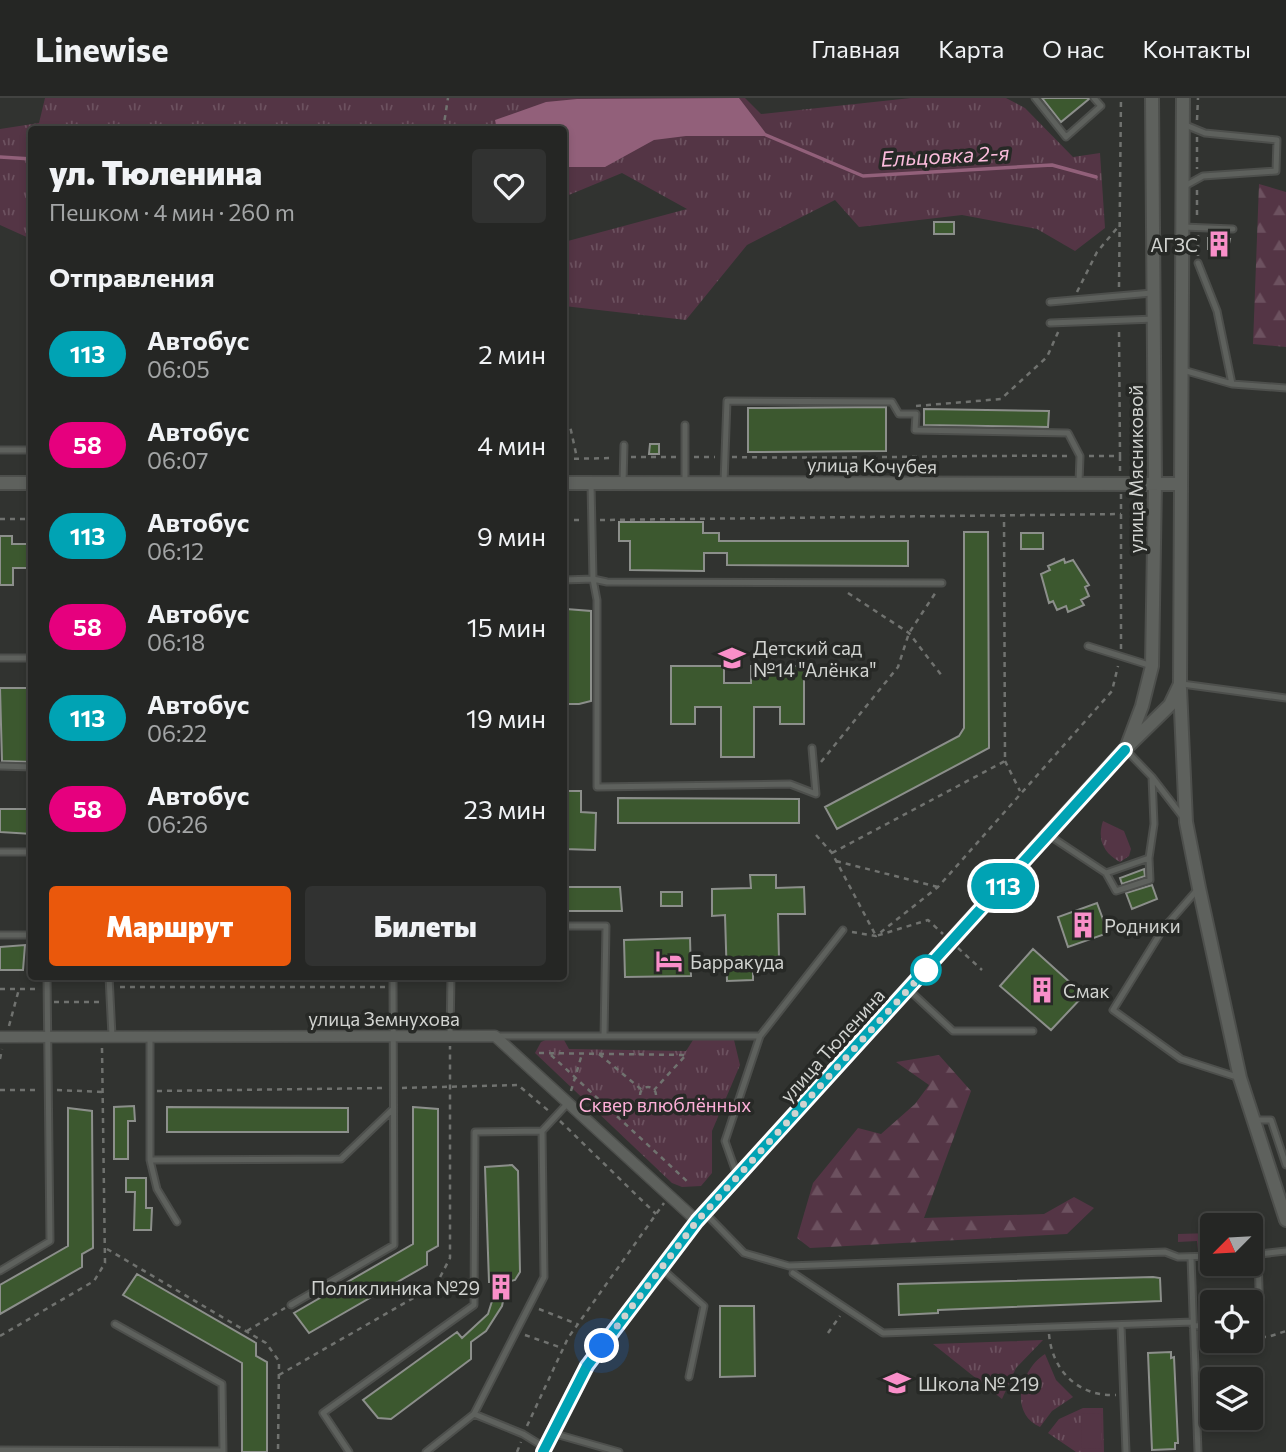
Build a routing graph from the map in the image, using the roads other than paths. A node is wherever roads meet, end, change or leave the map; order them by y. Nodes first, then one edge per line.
1 (1035, 98) edge
2 (1094, 98) edge
3 (1152, 98) edge
4 (1184, 98) edge
5 (1183, 124) junction
6 (1183, 187) junction
7 (1183, 227) junction
8 (1233, 229) dead end
9 (1198, 263) dead end
10 (1155, 292) junction
11 (1050, 302) dead end
12 (1155, 319) junction
13 (1049, 323) dead end
14 (1182, 370) junction
15 (1232, 384) junction
16 (1286, 388) edge
17 (685, 425) dead end
18 (624, 445) dead end
19 (0, 450) edge
20 (28, 450) edge
21 (685, 482) junction
22 (724, 482) junction
23 (0, 483) edge
24 (28, 483) edge
25 (623, 483) junction
26 (567, 484) edge
27 (591, 484) junction
28 (1155, 484) junction
29 (1180, 484) junction
30 (1079, 485) junction
31 (593, 579) junction
32 (567, 580) edge
33 (942, 583) road end
34 (1088, 646) dead end
35 (0, 658) edge
36 (28, 658) edge
37 (1152, 666) junction
38 (1180, 684) junction
39 (1286, 698) edge
40 (812, 748) dead end
41 (1125, 750) junction
42 (0, 766) edge
43 (28, 767) edge
44 (1152, 777) junction
45 (1186, 822) junction
46 (1049, 836) junction
47 (0, 852) edge
48 (28, 852) edge
49 (1149, 858) junction
50 (1106, 873) junction
51 (1199, 888) junction
52 (567, 926) edge
53 (843, 930) road end
54 (0, 935) edge
55 (28, 935) edge
56 (47, 980) edge
57 (109, 980) edge
58 (393, 980) edge
59 (451, 980) edge
60 (908, 989) junction
61 (1033, 1031) dead end
62 (450, 1035) junction
63 (150, 1036) junction
64 (393, 1036) junction
65 (495, 1036) junction
66 (604, 1036) junction
67 (760, 1036) junction
68 (3, 1037) edge
69 (49, 1037) junction
70 (107, 1037) junction
71 (1240, 1078) junction
72 (567, 1104) junction
73 (393, 1109) junction
74 (1252, 1120) junction
75 (542, 1131) junction
76 (150, 1160) junction
77 (1286, 1165) edge
78 (738, 1178) junction
79 (1282, 1193) edge
80 (701, 1217) junction
81 (1286, 1220) edge
82 (177, 1222) dead end
83 (1286, 1251) edge
84 (1264, 1253) edge
85 (1191, 1257) junction
86 (1200, 1257) edge
87 (661, 1268) junction
88 (0, 1271) edge
89 (793, 1273) dead end
90 (291, 1305) road end
91 (115, 1324) dead end
92 (1193, 1324) junction
93 (1200, 1324) edge
94 (1121, 1325) junction
95 (689, 1377) dead end
96 (474, 1414) junction
97 (552, 1433) junction
98 (0, 1450) edge
99 (544, 1450) edge
100 (223, 1451) edge
101 (349, 1452) edge
102 (426, 1452) edge
103 (619, 1452) edge
104 (1126, 1452) edge
105 (1198, 1452) edge

1 - 2 lane
3 - 10 street, улица Мясниковой
4 - 5 street
5 - 6 street
5 - 6 lane
6 - 7 street
7 - 8 lane
7 - 14 street
9 - 15 lane
10 - 11 lane
10 - 12 street, улица Мясниковой
12 - 13 lane
12 - 28 street, улица Мясниковой
14 - 15 lane
14 - 29 street
15 - 16 lane
17 - 21 lane
18 - 25 lane
19 - 20 lane
21 - 22 street, улица Кочубея
21 - 25 street, улица Кочубея
22 - 30 street, улица Кочубея
22 - 30 lane
23 - 24 street
25 - 27 street, улица Кочубея
26 - 27 street, улица Кочубея
27 - 31 lane
28 - 29 street, улица Кочубея
28 - 30 street, улица Кочубея
28 - 37 street, улица Мясниковой
29 - 38 street
31 - 32 lane
31 - 33 lane
31 - 40 lane
34 - 37 lane
35 - 36 lane
37 - 41 street, улица Мясниковой
38 - 39 lane
38 - 41 street
38 - 45 street
41 - 44 lane
41 - 46 street, улица Тюленина
42 - 43 lane
44 - 45 lane
44 - 49 lane
45 - 51 street
46 - 50 lane
46 - 60 street, улица Тюленина
47 - 48 lane
49 - 50 lane
49 - 50 lane
51 - 71 street
51 - 71 lane
52 - 66 lane
53 - 67 lane
54 - 55 lane
56 - 69 lane
57 - 70 lane
58 - 64 lane
59 - 62 lane
60 - 61 lane
60 - 78 street, улица Тюленина
62 - 64 street, улица Земнухова
62 - 65 street, улица Земнухова
63 - 64 street, улица Земнухова
63 - 70 street, улица Земнухова
63 - 76 lane
64 - 73 lane
65 - 66 lane
65 - 72 street
66 - 67 lane
67 - 78 lane
68 - 69 street, улица Земнухова
69 - 70 street, улица Земнухова
69 - 88 lane
71 - 74 street
72 - 75 lane
72 - 80 street
73 - 76 lane
73 - 90 lane
74 - 77 lane
74 - 79 street
75 - 96 lane
75 - 101 lane
76 - 82 lane
78 - 80 street, улица Тюленина
79 - 81 street
80 - 85 lane
80 - 87 street, улица Тюленина
83 - 84 lane
85 - 86 lane
85 - 92 lane
87 - 95 lane
87 - 97 street, улица Тюленина
89 - 94 lane
91 - 100 lane
92 - 93 lane
92 - 94 lane
92 - 105 lane
94 - 104 lane
96 - 99 lane
96 - 102 lane
97 - 99 street, улица Тюленина
97 - 103 lane
98 - 100 lane

